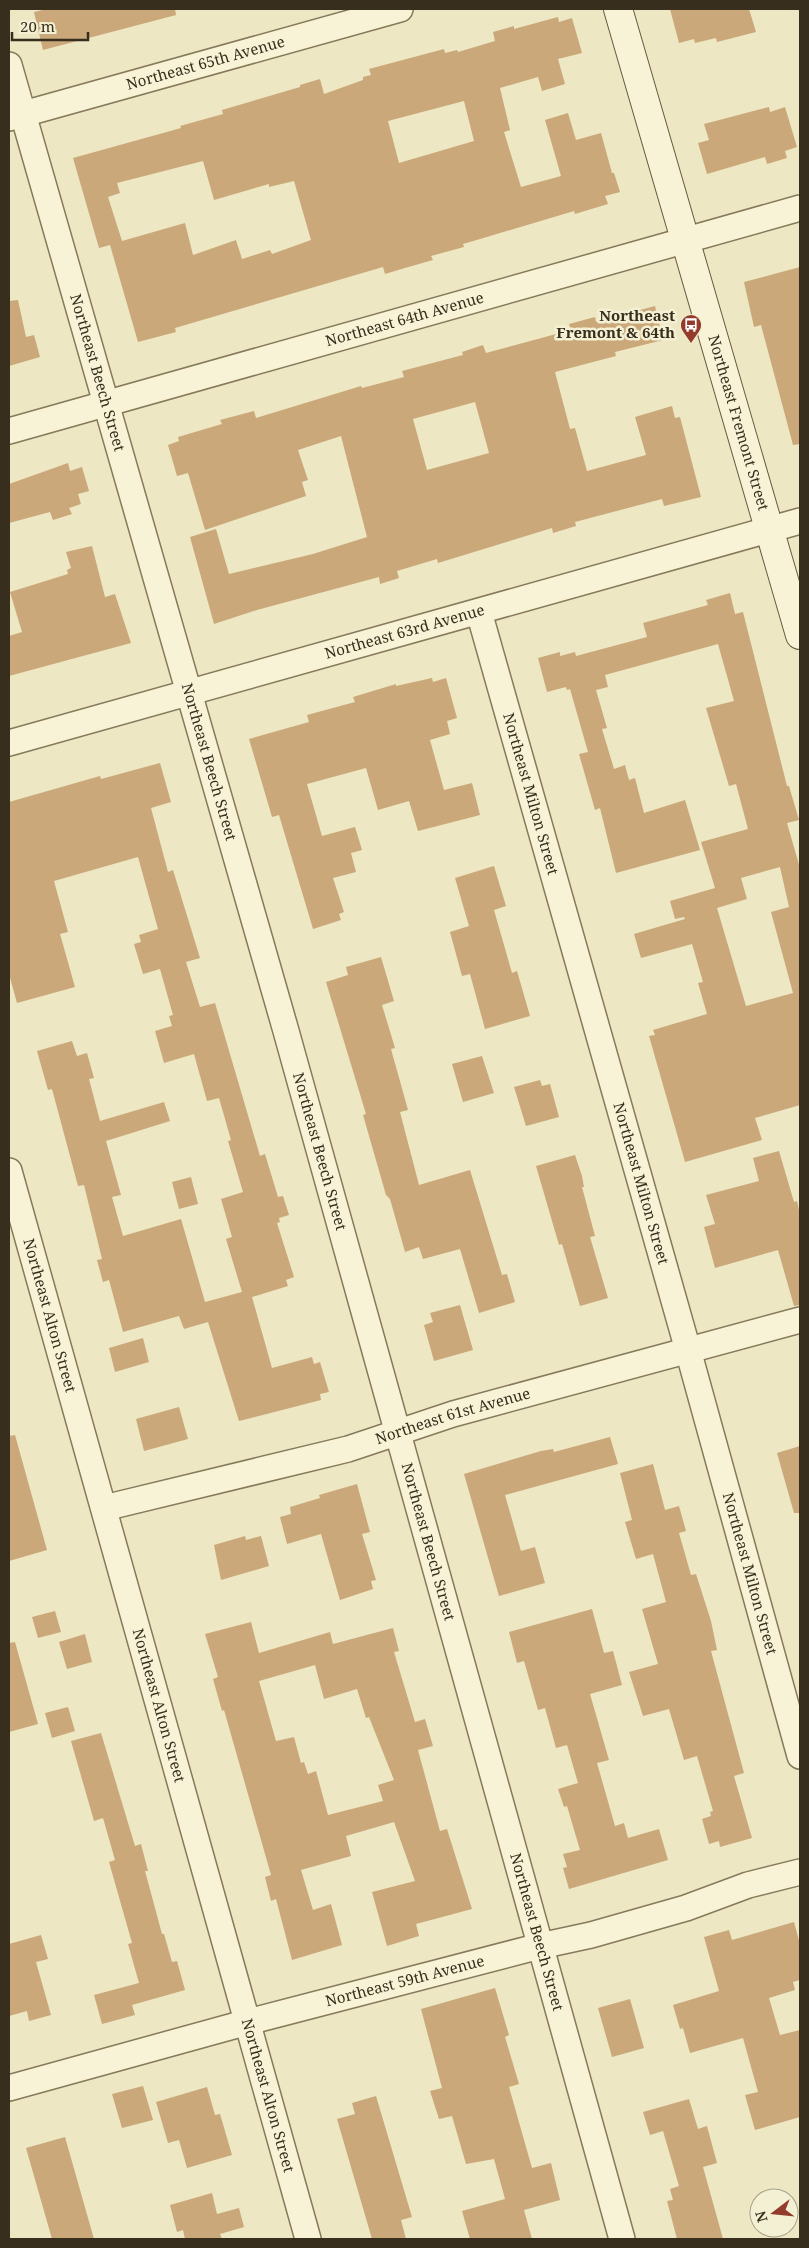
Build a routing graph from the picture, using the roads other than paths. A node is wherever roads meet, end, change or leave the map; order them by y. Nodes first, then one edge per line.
1 (400, 9) edge
2 (618, 9) edge
3 (9, 65) edge
4 (16, 116) edge
5 (800, 208) edge
6 (686, 241) junction
7 (104, 404) junction
8 (9, 430) edge
9 (800, 521) edge
10 (770, 530) junction
11 (479, 612) junction
12 (800, 635) edge
13 (188, 693) junction
14 (9, 744) edge
15 (9, 1171) edge
16 (800, 1320) edge
17 (688, 1350) junction
18 (397, 1432) junction
19 (104, 1508) junction
20 (800, 1756) edge
21 (800, 1872) edge
22 (540, 1946) junction
23 (248, 2022) junction
24 (9, 2088) edge
25 (308, 2239) edge
26 (622, 2239) edge

1 - 4 street, Northeast 65th Avenue
2 - 6 main road, Northeast Fremont Street
3 - 4 street, Northeast Beech Street
4 - 7 street, Northeast Beech Street
5 - 6 street, Northeast 64th Avenue
6 - 7 street, Northeast 64th Avenue
6 - 10 main road, Northeast Fremont Street
7 - 8 street, Northeast 64th Avenue
7 - 13 street, Northeast Beech Street
9 - 10 street, Northeast 63rd Avenue
10 - 11 street, Northeast 63rd Avenue
10 - 12 main road, Northeast Fremont Street
11 - 13 street, Northeast 63rd Avenue
11 - 17 street, Northeast Milton Street
13 - 14 street, Northeast 63rd Avenue
13 - 18 street, Northeast Beech Street
15 - 19 street, Northeast Alton Street
16 - 17 street, Northeast 61st Avenue
17 - 18 street, Northeast 61st Avenue
17 - 20 street, Northeast Milton Street
18 - 19 street, Northeast 61st Avenue
18 - 22 street, Northeast Beech Street
19 - 23 street, Northeast Alton Street
21 - 22 street, Northeast 59th Avenue
22 - 23 street, Northeast 59th Avenue
22 - 26 street, Northeast Beech Street
23 - 24 street, Northeast 59th Avenue
23 - 25 street, Northeast Alton Street

